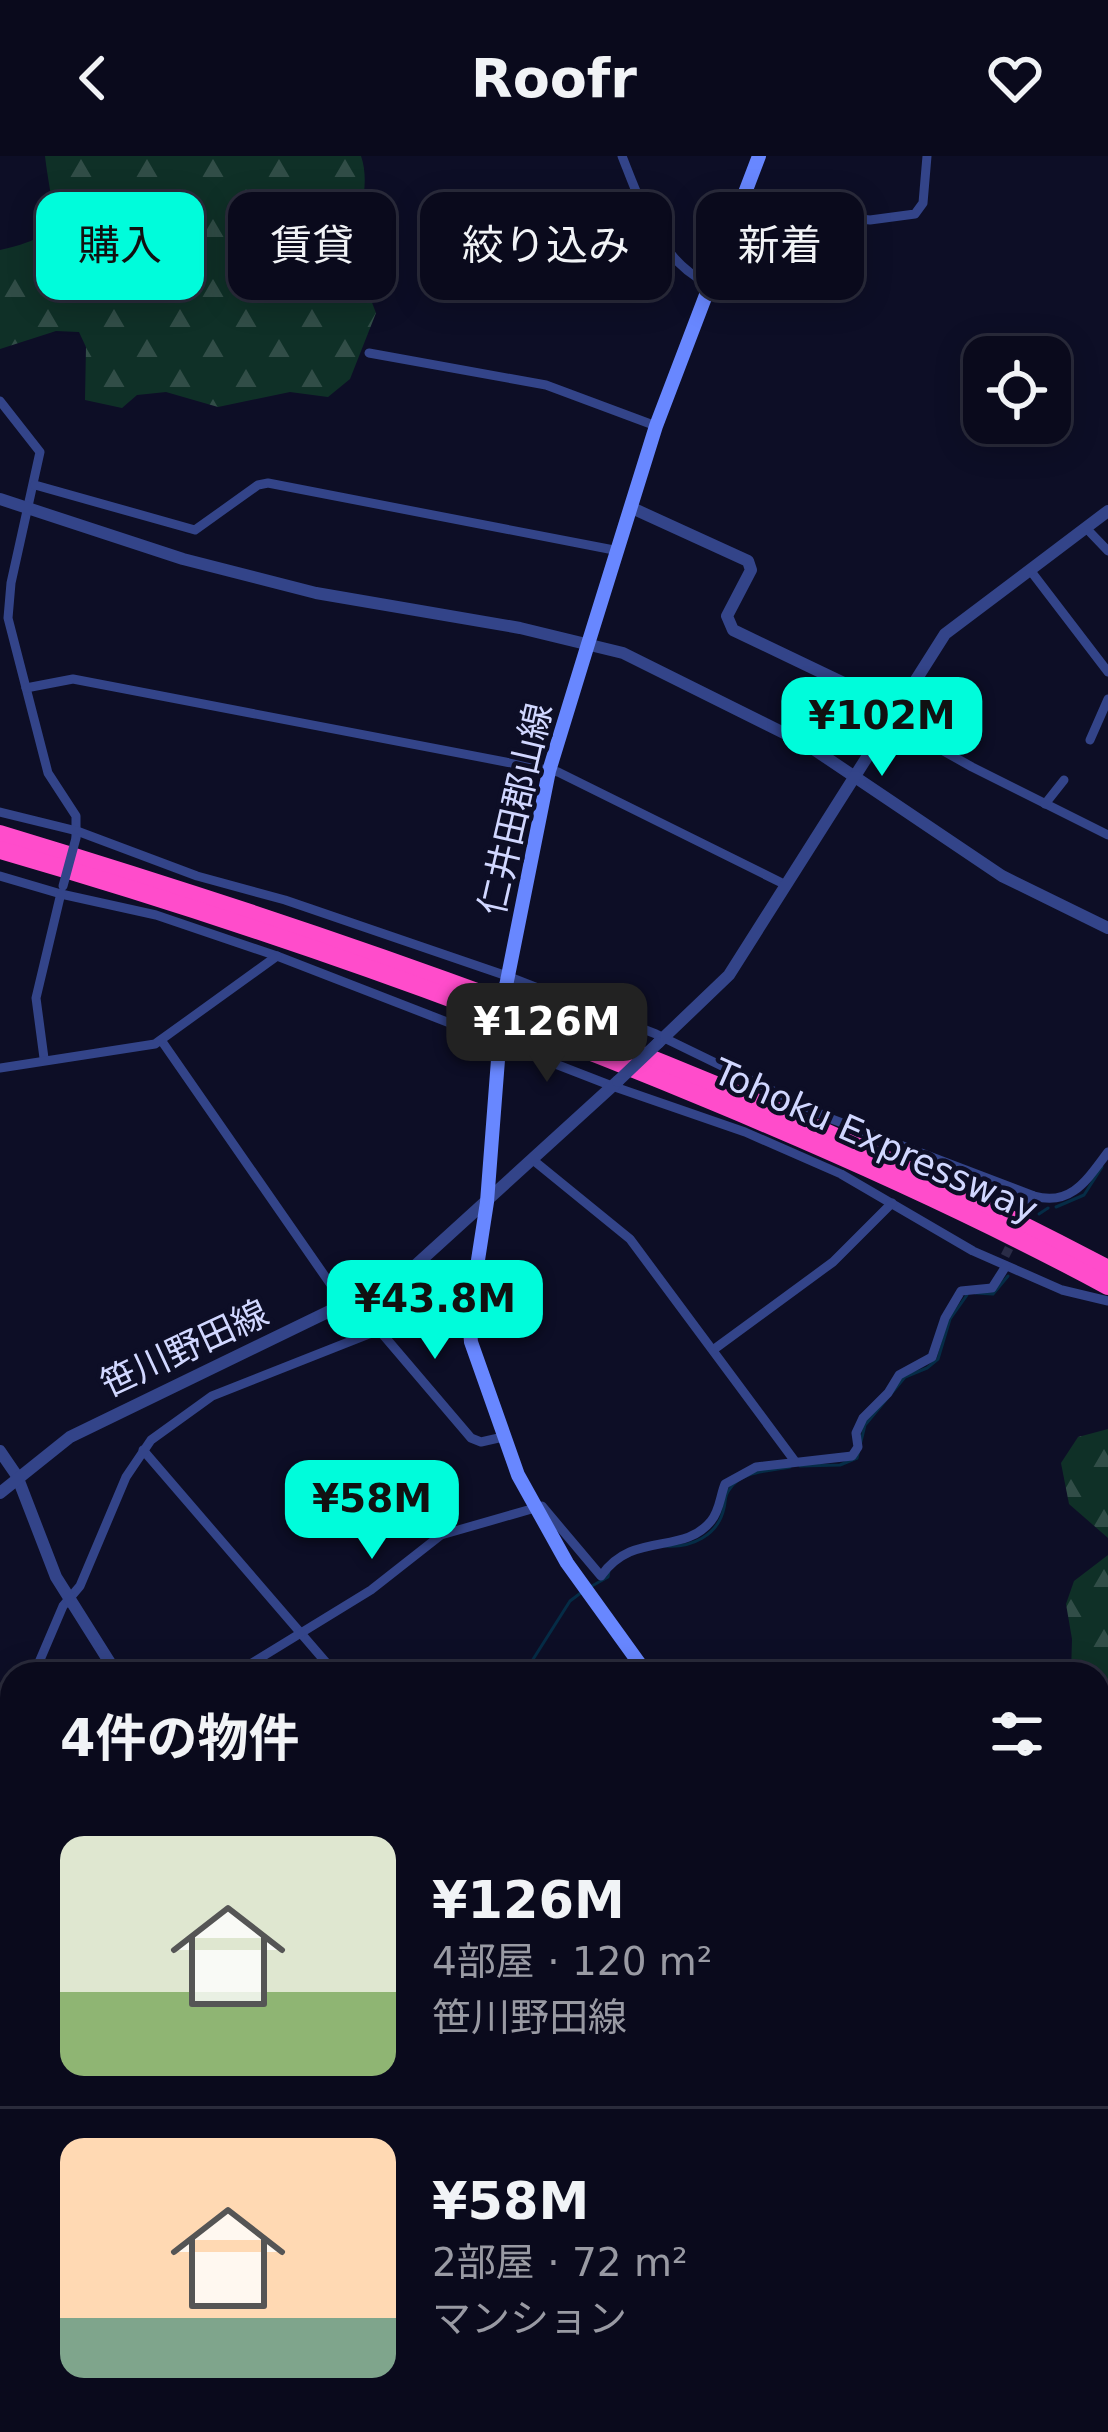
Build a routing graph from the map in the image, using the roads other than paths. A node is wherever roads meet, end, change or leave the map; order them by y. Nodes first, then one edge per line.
1 (622, 156) edge
2 (759, 156) edge
3 (927, 156) edge
4 (639, 192) edge
5 (745, 192) edge
6 (864, 219) edge
7 (672, 258) edge
8 (696, 277) edge
9 (704, 300) edge
10 (369, 353) dead end
11 (0, 401) edge
12 (656, 426) junction
13 (35, 485) junction
14 (0, 499) edge
15 (632, 508) junction
16 (29, 510) junction
17 (1108, 512) edge
18 (1086, 528) junction
19 (1108, 550) edge
20 (619, 551) junction
21 (1030, 570) junction
22 (5, 630) edge
23 (588, 644) junction
24 (1108, 672) edge
25 (26, 688) junction
26 (1108, 699) edge
27 (894, 715) junction
28 (1090, 740) dead end
29 (550, 771) junction
30 (856, 775) junction
31 (1064, 780) dead end
32 (1045, 804) junction
33 (0, 812) edge
34 (0, 834) edge
35 (76, 835) junction
36 (1108, 835) edge
37 (0, 850) edge
38 (0, 876) edge
39 (786, 885) junction
40 (62, 890) junction
41 (1108, 928) edge
42 (278, 956) junction
43 (506, 981) junction
44 (499, 1038) junction
45 (161, 1040) junction
46 (661, 1041) junction
47 (44, 1058) junction
48 (0, 1068) edge
49 (615, 1084) junction
50 (1108, 1152) edge
51 (533, 1160) junction
52 (1034, 1196) junction
53 (487, 1202) junction
54 (892, 1203) junction
55 (1026, 1214) dead end
56 (1004, 1262) junction
57 (1108, 1269) edge
58 (1108, 1286) edge
59 (382, 1287) junction
60 (1108, 1300) edge
61 (345, 1305) junction
62 (379, 1330) junction
63 (713, 1350) junction
64 (503, 1437) junction
65 (0, 1450) edge
66 (143, 1450) junction
67 (794, 1460) junction
68 (17, 1476) junction
69 (0, 1492) edge
70 (535, 1507) junction
71 (69, 1600) junction
72 (299, 1632) junction
73 (40, 1662) edge
74 (109, 1662) edge
75 (253, 1662) edge
76 (325, 1662) edge
77 (637, 1662) edge

1 - 4 street
2 - 5 main road, 仁井田郡山線
3 - 6 street
7 - 8 street
9 - 12 main road, 仁井田郡山線
10 - 12 street
11 - 13 street
12 - 15 main road, 仁井田郡山線
13 - 16 street
13 - 20 street
14 - 16 street
15 - 20 main road, 仁井田郡山線
15 - 27 street
16 - 22 street
16 - 23 street
17 - 18 street, 笹川野田線
18 - 19 street
18 - 21 street, 笹川野田線
20 - 23 main road, 仁井田郡山線
21 - 24 street
21 - 27 street, 笹川野田線
22 - 25 street
23 - 29 main road, 仁井田郡山線
23 - 30 street
25 - 29 street
25 - 35 street
26 - 28 street
27 - 30 street, 笹川野田線
27 - 32 street
29 - 39 street
29 - 43 main road, 仁井田郡山線
30 - 39 street, 笹川野田線
30 - 41 street
31 - 32 street
32 - 36 street
33 - 35 street
34 - 57 highway, Tohoku Expressway
35 - 40 street, bridge
35 - 43 street
37 - 58 highway, Tohoku Expressway
38 - 40 street
39 - 46 street, 笹川野田線
40 - 42 street
40 - 47 street
42 - 44 street
42 - 45 street
43 - 44 main road, 仁井田郡山線, bridge
43 - 46 street
44 - 49 street
44 - 53 main road, 仁井田郡山線
45 - 47 street
45 - 61 street
46 - 49 street, 笹川野田線, bridge
46 - 52 street
47 - 48 street
49 - 51 street, 笹川野田線
49 - 54 street
50 - 52 street
51 - 53 street, 笹川野田線
51 - 63 street
52 - 55 street
53 - 59 street, 笹川野田線
53 - 64 main road, 仁井田郡山線
54 - 56 street
54 - 63 street
56 - 60 street
56 - 67 street
59 - 61 street, 笹川野田線
59 - 62 street
61 - 68 street, 笹川野田線
62 - 64 street
62 - 66 street
63 - 67 street
64 - 70 main road, 仁井田郡山線
65 - 68 street
66 - 71 street
66 - 72 street
67 - 70 street
68 - 69 street, 笹川野田線
68 - 71 street
70 - 72 street
70 - 77 main road, 仁井田郡山線
71 - 73 street
71 - 74 street
72 - 75 street
72 - 76 street

